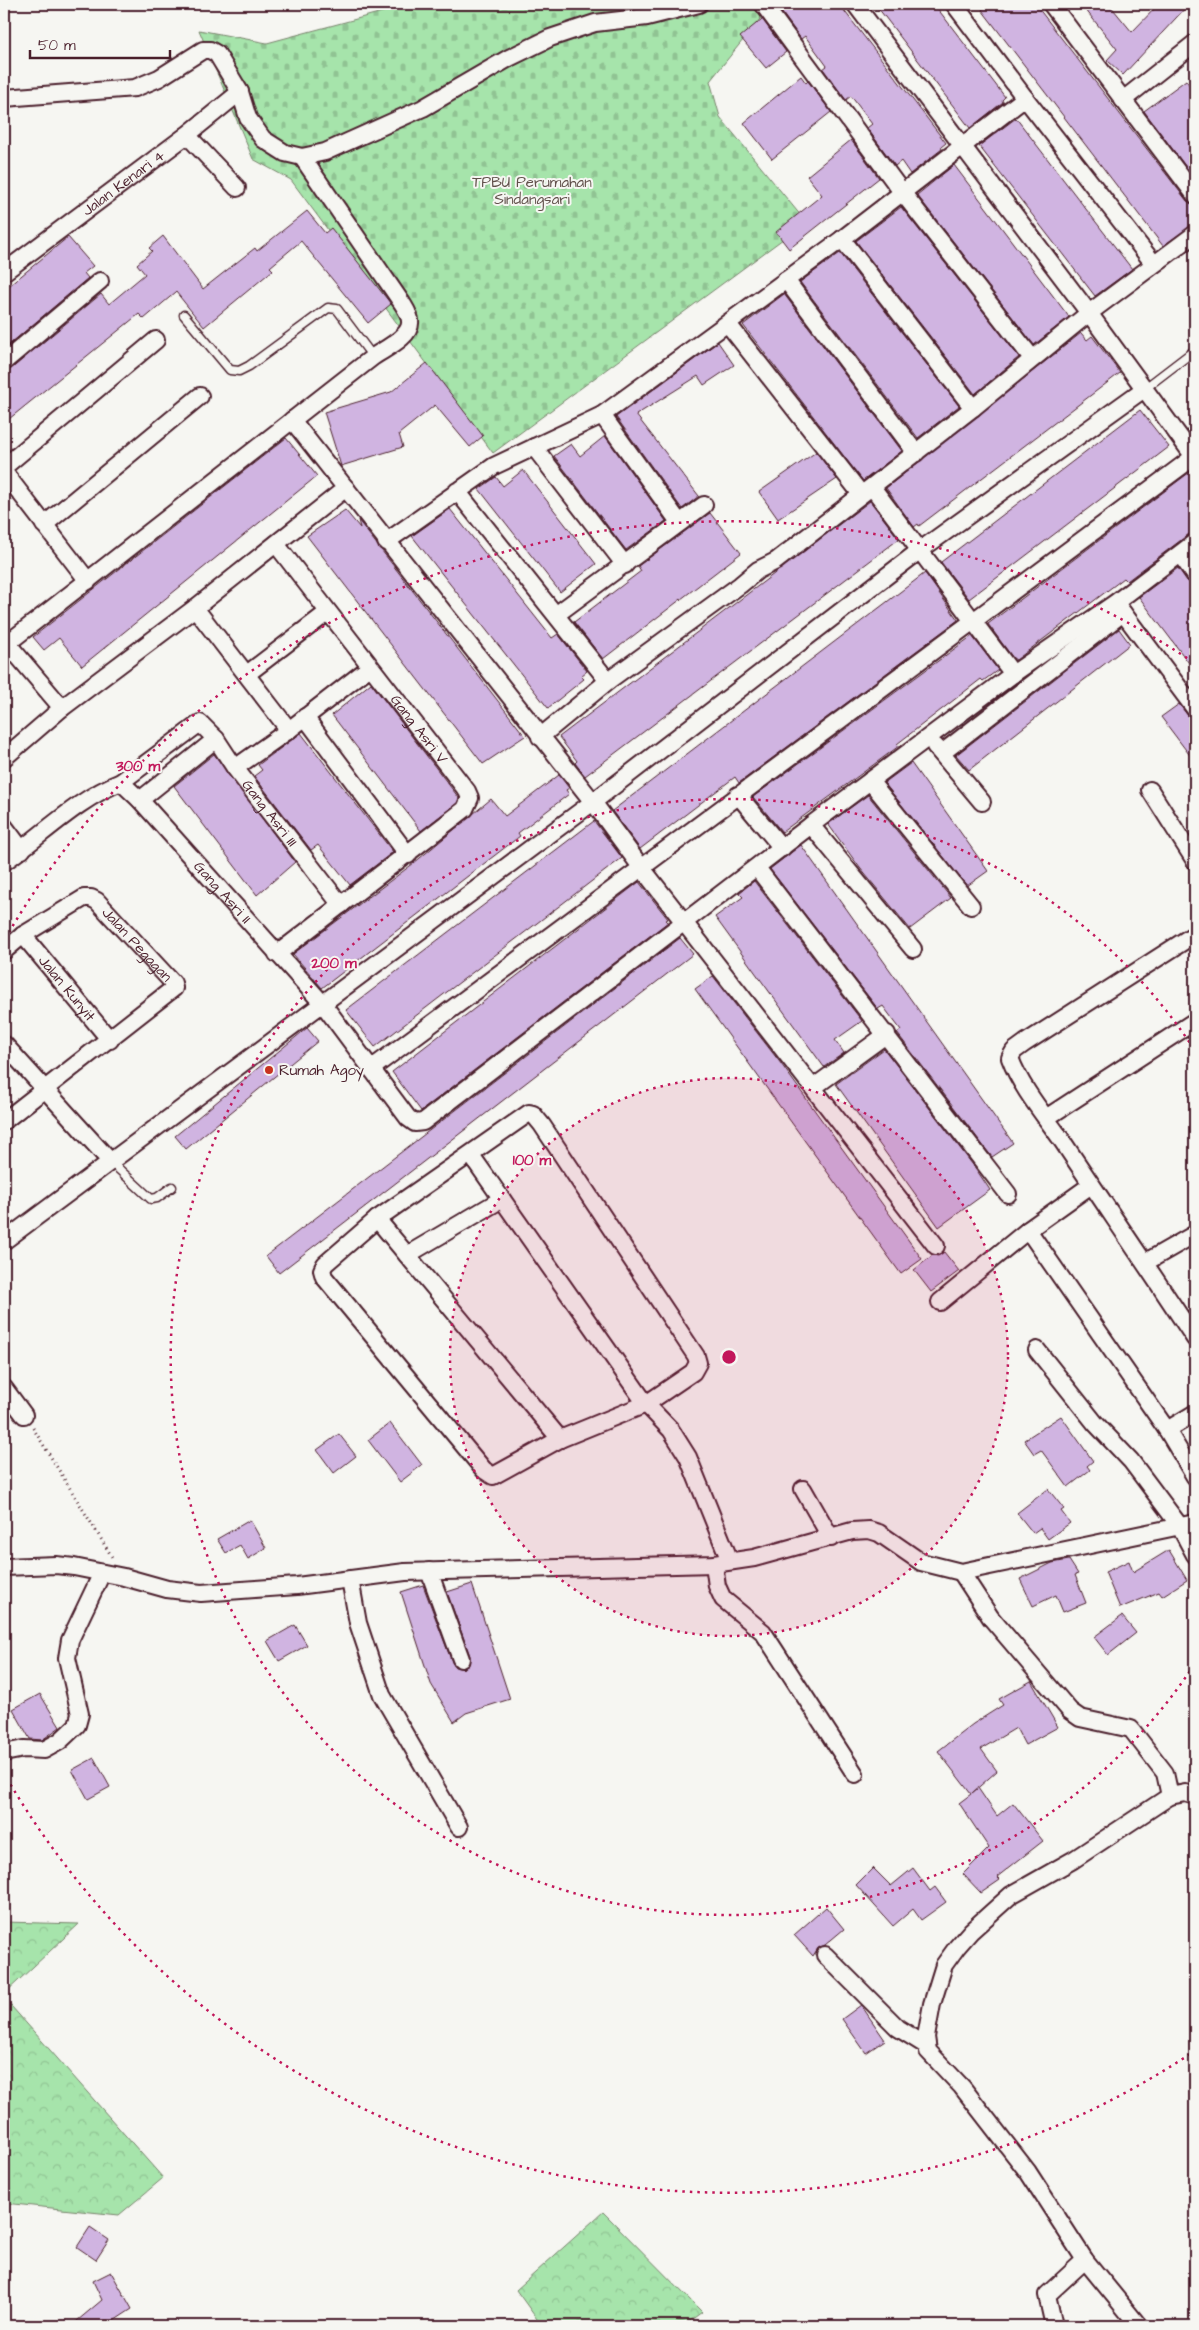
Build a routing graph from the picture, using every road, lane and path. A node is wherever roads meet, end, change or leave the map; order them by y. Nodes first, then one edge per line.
1 (699, 4) edge
2 (763, 4) edge
3 (855, 4) edge
4 (954, 4) edge
5 (1051, 4) edge
6 (1192, 53) edge
7 (240, 92) junction
8 (4, 98) edge
9 (1025, 98) junction
10 (1123, 100) junction
11 (186, 135) junction
12 (962, 147) junction
13 (302, 157) junction
14 (237, 188) dead end
15 (902, 192) junction
16 (1195, 195) edge
17 (1195, 234) edge
18 (842, 239) junction
19 (1154, 264) junction
20 (4, 272) edge
21 (786, 280) junction
22 (100, 281) dead end
23 (1089, 313) junction
24 (184, 315) dead end
25 (728, 324) junction
26 (156, 340) dead end
27 (1195, 350) edge
28 (373, 356) junction
29 (1032, 358) junction
30 (4, 362) edge
31 (1144, 389) junction
32 (200, 396) dead end
33 (973, 408) junction
34 (602, 415) junction
35 (292, 420) junction
36 (534, 447) junction
37 (916, 453) junction
38 (1195, 457) edge
39 (4, 467) edge
40 (4, 472) edge
41 (346, 488) junction
42 (866, 490) junction
43 (457, 491) junction
44 (704, 505) dead end
45 (679, 522) junction
46 (44, 525) junction
47 (386, 542) junction
48 (1195, 542) edge
49 (276, 544) junction
50 (919, 551) junction
51 (1180, 554) junction
52 (625, 565) junction
53 (1195, 575) edge
54 (88, 581) junction
55 (195, 608) junction
56 (1119, 608) junction
57 (328, 612) junction
58 (557, 614) junction
59 (974, 622) junction
60 (6, 644) edge
61 (370, 667) junction
62 (246, 674) junction
63 (1013, 674) junction
64 (608, 681) junction
65 (62, 708) junction
66 (1195, 709) edge
67 (304, 717) junction
68 (289, 730) junction
69 (540, 737) junction
70 (929, 738) junction
71 (216, 739) junction
72 (942, 754) junction
73 (4, 758) edge
74 (235, 768) junction
75 (870, 781) junction
76 (121, 782) junction
77 (1150, 790) dead end
78 (738, 795) junction
79 (140, 800) junction
80 (593, 802) junction
81 (982, 802) dead end
82 (811, 825) junction
83 (4, 826) edge
84 (782, 848) junction
85 (22, 850) junction
86 (408, 855) junction
87 (4, 862) edge
88 (1195, 862) edge
89 (641, 867) junction
90 (757, 868) junction
91 (341, 905) junction
92 (971, 906) dead end
93 (685, 923) junction
94 (1195, 934) edge
95 (23, 935) junction
96 (913, 949) dead end
97 (4, 951) edge
98 (277, 954) junction
99 (323, 1004) junction
100 (1195, 1021) edge
101 (886, 1034) junction
102 (110, 1040) junction
103 (4, 1044) edge
104 (371, 1069) junction
105 (814, 1087) junction
106 (46, 1089) junction
107 (1046, 1118) junction
108 (4, 1121) edge
109 (471, 1155) junction
110 (110, 1161) junction
111 (1091, 1185) junction
112 (172, 1187) dead end
113 (1008, 1194) dead end
114 (502, 1199) junction
115 (377, 1219) junction
116 (1028, 1230) junction
117 (1195, 1234) edge
118 (4, 1242) edge
119 (936, 1246) dead end
120 (407, 1255) junction
121 (1146, 1262) junction
122 (940, 1302) dead end
123 (1193, 1329) edge
124 (1037, 1350) dead end
125 (4, 1388) edge
126 (646, 1404) junction
127 (1195, 1413) edge
128 (24, 1415) joint
129 (1166, 1430) junction
130 (560, 1439) junction
131 (1195, 1477) edge
132 (803, 1489) dead end
133 (1187, 1524) edge
134 (831, 1538) junction
135 (1195, 1555) edge
136 (722, 1563) junction
137 (4, 1567) edge
138 (429, 1571) junction
139 (961, 1572) junction
140 (102, 1573) junction
141 (124, 1577) junction
142 (350, 1579) junction
143 (461, 1659) dead end
144 (4, 1752) edge
145 (855, 1774) dead end
146 (1170, 1796) junction
147 (1195, 1796) edge
148 (459, 1827) dead end
149 (825, 1955) dead end
150 (926, 2046) junction
151 (1085, 2260) junction
152 (1054, 2326) edge
153 (1139, 2326) edge

1 - 13 street
2 - 15 street
3 - 12 street
4 - 9 street
5 - 10 street
6 - 10 street
7 - 8 street
7 - 11 street, Jalan Kenari 4
7 - 13 street
9 - 12 street
9 - 19 street
10 - 16 street
11 - 14 street
11 - 20 street, Jalan Kenari 4
12 - 15 street
12 - 23 street
13 - 28 street
15 - 18 street
15 - 29 street
17 - 19 street
18 - 21 street
18 - 33 street
19 - 23 street
21 - 25 street
21 - 37 street
22 - 30 street
23 - 29 street
23 - 31 street
24 - 28 lane
25 - 34 street
25 - 42 street
26 - 39 street
27 - 31 lane
28 - 35 street
29 - 33 street
31 - 38 street
31 - 50 street
32 - 46 street
33 - 37 street
34 - 36 street
34 - 45 street
35 - 41 street
35 - 54 street
36 - 43 street
36 - 52 street
37 - 42 street
38 - 59 street
40 - 46 street
41 - 47 street
41 - 49 street
42 - 50 street
42 - 64 street
43 - 47 street
43 - 58 street
44 - 45 street
45 - 52 street
46 - 54 street
47 - 69 street
48 - 51 street
49 - 55 street
49 - 57 street, Gang Asri V
50 - 59 street
50 - 80 street
51 - 53 street
51 - 56 street
52 - 58 street
54 - 60 street
55 - 62 street
55 - 65 street
56 - 63 street
56 - 66 street
56 - 72 street
57 - 61 street, Gang Asri V
57 - 62 street
58 - 64 street
59 - 63 street
59 - 78 street
60 - 65 street
61 - 67 street
61 - 86 street, Gang Asri V
62 - 68 street
63 - 70 street
64 - 69 street
65 - 73 street
67 - 68 street
67 - 86 street
68 - 74 street
69 - 80 street
70 - 72 street
70 - 75 street
71 - 74 street, Gang Asri III
71 - 76 street, Gang Asri III
71 - 79 street
72 - 81 street
74 - 91 street, Gang Asri III
75 - 82 street
75 - 92 street
76 - 79 street, Gang Asri II
76 - 85 street
77 - 88 street
78 - 84 street
78 - 89 street
79 - 98 street, Gang Asri II
80 - 89 street
80 - 99 street
82 - 84 street
82 - 96 street
83 - 85 street
84 - 90 street
85 - 87 street
86 - 91 street
89 - 93 street
89 - 104 street
90 - 93 street
90 - 101 street
91 - 98 street
93 - 104 street, Gang Asri II
93 - 105 street
94 - 107 street
95 - 97 street
95 - 102 street, Jalan Kunyit
95 - 102 street, Jalan Pegagan
98 - 99 street, Gang Asri II
99 - 104 street, Gang Asri II
99 - 110 street
100 - 107 street
101 - 105 street
101 - 113 street
102 - 106 street
103 - 106 street
105 - 119 street
106 - 108 street
106 - 110 street
107 - 111 street
109 - 114 street
109 - 115 street
109 - 126 street
110 - 112 lane
110 - 118 street
111 - 116 street
111 - 121 street
114 - 120 street
114 - 126 street
115 - 120 street
115 - 130 street
116 - 122 street
116 - 129 street
117 - 121 street
120 - 130 street
121 - 123 street
124 - 133 street
125 - 128 street
126 - 130 street
126 - 136 street
127 - 129 street
128 - 141 path
129 - 131 street
132 - 134 street
133 - 135 street
133 - 139 street
134 - 136 street
134 - 139 street
136 - 138 street
136 - 145 street
137 - 140 street
138 - 142 street
138 - 143 street
139 - 146 street
140 - 141 street
140 - 144 street
141 - 142 street
142 - 148 street
146 - 147 street
146 - 150 street
149 - 150 street
150 - 151 street
151 - 152 street
151 - 153 street

